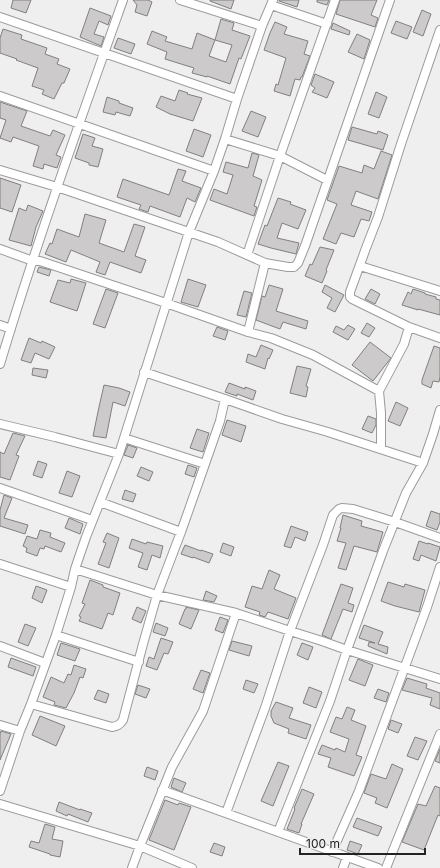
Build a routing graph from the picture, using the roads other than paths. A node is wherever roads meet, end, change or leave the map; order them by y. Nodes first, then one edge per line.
1 (123, 0) edge
2 (180, 0) edge
3 (335, 0) edge
4 (390, 0) edge
5 (272, 3) edge
6 (0, 17) edge
7 (326, 24) junction
8 (262, 26) junction
9 (440, 30) edge
10 (104, 53) junction
11 (0, 96) edge
12 (237, 99) junction
13 (79, 124) junction
14 (225, 138) junction
15 (280, 156) junction
16 (0, 170) edge
17 (214, 171) junction
18 (327, 180) junction
19 (57, 187) junction
20 (189, 232) junction
21 (0, 249) edge
22 (247, 255) junction
23 (33, 261) junction
24 (265, 263) junction
25 (360, 266) junction
26 (440, 291) edge
27 (166, 303) junction
28 (0, 325) edge
29 (409, 327) junction
30 (11, 328) junction
31 (248, 332) junction
32 (440, 338) edge
33 (0, 364) edge
34 (144, 372) junction
35 (379, 391) junction
36 (225, 399) junction
37 (440, 410) edge
38 (0, 424) edge
39 (124, 438) junction
40 (381, 449) junction
41 (119, 454) junction
42 (423, 463) junction
43 (205, 464) junction
44 (0, 488) edge
45 (100, 502) junction
46 (92, 520) junction
47 (395, 522) junction
48 (182, 532) junction
49 (440, 538) edge
50 (0, 564) edge
51 (440, 568) edge
52 (75, 569) junction
53 (71, 588) junction
54 (157, 596) junction
55 (236, 613) junction
56 (290, 631) junction
57 (56, 635) junction
58 (0, 646) edge
59 (347, 650) junction
60 (139, 662) junction
61 (46, 663) junction
62 (405, 667) junction
63 (440, 679) edge
64 (31, 704) junction
65 (0, 725) edge
66 (20, 731) junction
67 (440, 734) edge
68 (162, 790) junction
69 (0, 791) edge
70 (0, 804) edge
71 (226, 813) junction
72 (278, 832) junction
73 (140, 846) junction
74 (332, 852) junction
75 (347, 857) junction
76 (132, 868) edge
77 (192, 868) edge
78 (343, 868) edge
79 (378, 868) edge
80 (386, 868) edge

1 - 10 street
2 - 8 street
3 - 7 street
4 - 18 street
5 - 7 street
5 - 8 street
6 - 10 street
7 - 15 street
8 - 12 street
9 - 25 street
10 - 12 street
10 - 13 street
11 - 13 street
12 - 14 street
13 - 17 street
13 - 19 street
14 - 15 street
14 - 17 street
15 - 18 street
15 - 22 street
16 - 19 street
17 - 20 street
18 - 24 street
19 - 20 street
19 - 23 street
20 - 22 street
20 - 27 street
21 - 23 street
22 - 24 street
23 - 27 street
23 - 30 street
24 - 31 street
25 - 26 street
25 - 29 street
27 - 31 street
27 - 34 street
28 - 30 street
29 - 32 street
29 - 35 street
30 - 33 street
31 - 35 street
34 - 36 street
34 - 39 street
35 - 40 street
36 - 40 street
36 - 43 street
37 - 42 street
38 - 41 street
39 - 41 street
39 - 43 street
40 - 42 street
41 - 45 street
42 - 47 street
43 - 48 street
44 - 46 street
45 - 46 street
45 - 48 street
46 - 52 street
47 - 49 street
47 - 56 street
47 - 59 street
48 - 54 street
50 - 53 street
51 - 62 street
52 - 53 street
52 - 54 street
53 - 57 street
54 - 55 street
54 - 60 street
55 - 56 street
55 - 68 street
56 - 59 street
56 - 71 street
57 - 60 street
57 - 61 street
58 - 61 street
59 - 62 street
59 - 72 street
60 - 64 street
61 - 64 street
62 - 63 street
62 - 74 street
64 - 66 street
65 - 66 street
66 - 69 street
67 - 80 street
68 - 71 street
68 - 73 street
70 - 73 street
71 - 72 street
72 - 74 street
73 - 76 street
73 - 77 street
74 - 75 street
75 - 78 street
75 - 79 street

